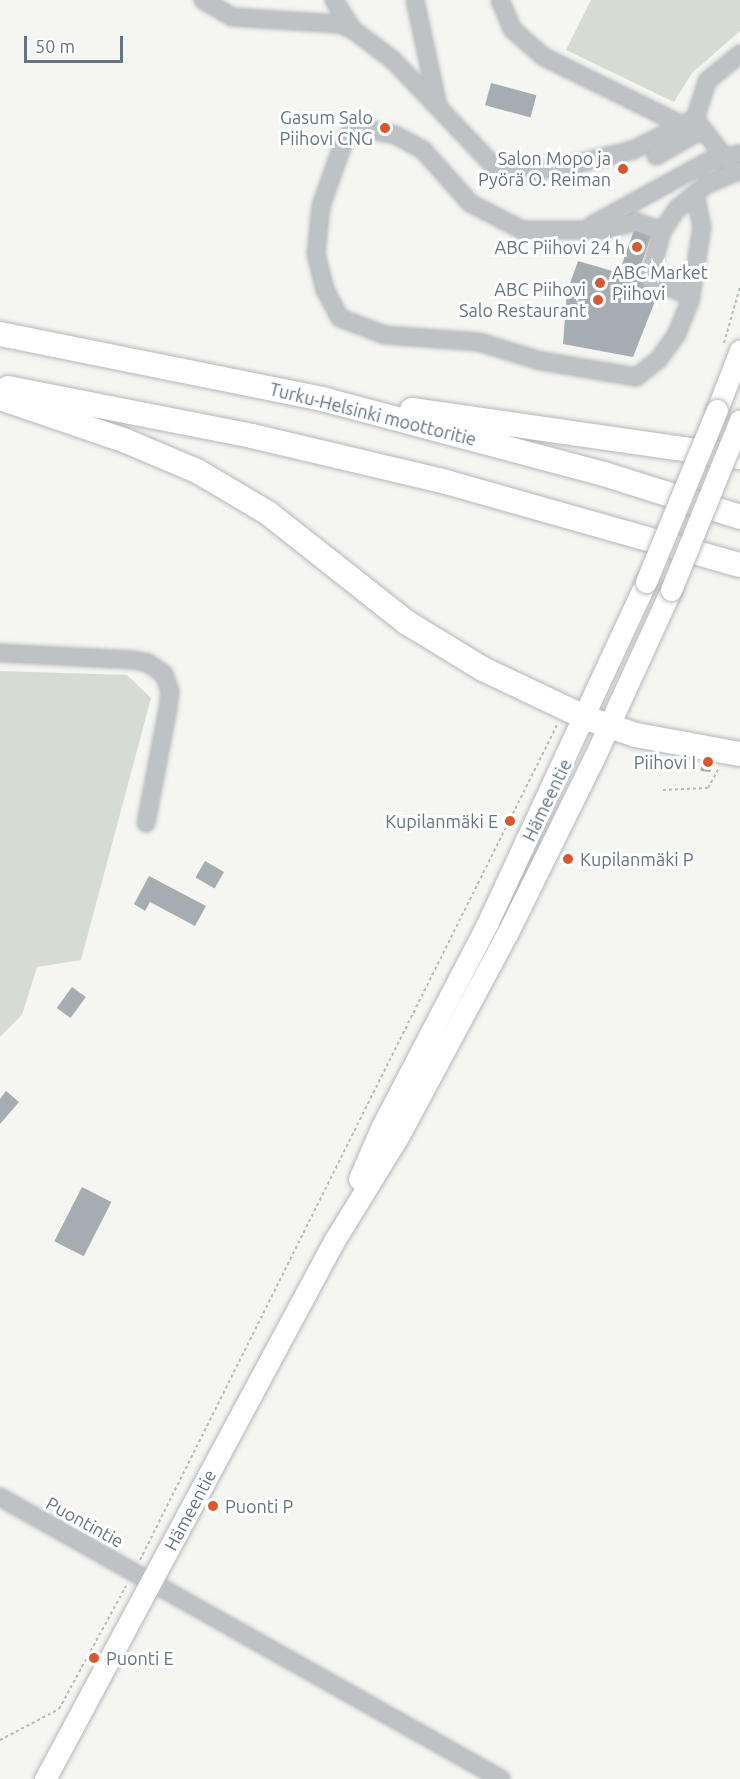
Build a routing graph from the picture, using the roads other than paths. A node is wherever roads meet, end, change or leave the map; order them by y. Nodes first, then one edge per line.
1 (203, 0) edge
2 (333, 0) edge
3 (415, 0) edge
4 (500, 0) edge
5 (352, 29) junction
6 (740, 54) edge
7 (438, 106) junction
8 (692, 124) junction
9 (733, 155) edge
10 (656, 156) dead end
11 (737, 172) edge
12 (695, 194) junction
13 (650, 195) junction
14 (644, 223) junction
15 (577, 231) junction
16 (662, 231) junction
17 (691, 297) junction
18 (0, 334) edge
19 (740, 350) edge
20 (0, 386) edge
21 (0, 398) edge
22 (326, 400) junction
23 (740, 420) edge
24 (740, 457) edge
25 (740, 517) edge
26 (740, 565) edge
27 (0, 653) edge
28 (575, 712) junction
29 (609, 726) junction
30 (729, 759) edge
31 (146, 823) dead end
32 (334, 1241) junction
33 (0, 1497) edge
34 (143, 1576) junction
35 (45, 1779) edge
36 (501, 1779) edge

1 - 5 street
2 - 5 street
3 - 7 street
4 - 8 street
5 - 7 street
6 - 8 street
7 - 8 street
8 - 9 street
8 - 10 street
9 - 11 street
9 - 13 street
11 - 12 street
12 - 16 street
12 - 17 street
13 - 14 street
13 - 15 street
14 - 15 street
14 - 16 street
15 - 17 street
16 - 17 street
18 - 22 highway, Turku-Helsinki moottoritie
19 - 28 main road, Hämeentie, bridge
20 - 26 highway
21 - 28 highway
22 - 24 highway
22 - 25 highway, Turku-Helsinki moottoritie
23 - 29 main road, Hämeentie, bridge
27 - 31 street
28 - 29 highway
28 - 32 main road, Hämeentie
29 - 30 highway
29 - 32 main road, Hämeentie
32 - 34 main road, Hämeentie
33 - 34 street, Puontintie
34 - 35 main road, Hämeentie
34 - 36 street, Puontintie

